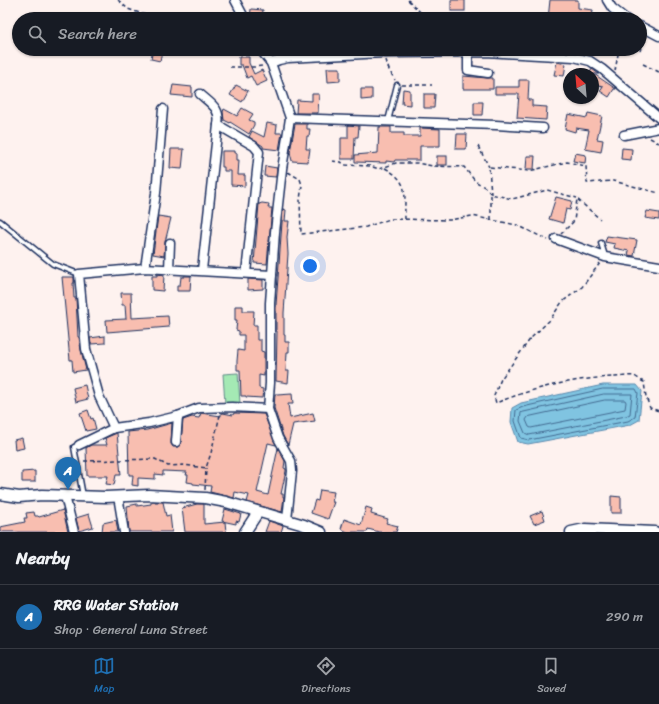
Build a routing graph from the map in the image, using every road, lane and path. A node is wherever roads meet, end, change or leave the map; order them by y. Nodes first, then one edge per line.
1 (118, 0) edge
2 (235, 0) edge
3 (408, 0) edge
4 (607, 0) edge
5 (137, 12) edge
6 (241, 12) edge
7 (420, 12) edge
8 (617, 12) edge
9 (648, 30) edge
10 (659, 36) edge
11 (266, 56) edge
12 (320, 56) edge
13 (384, 56) edge
14 (468, 56) edge
15 (556, 56) edge
16 (618, 56) edge
17 (271, 63) junction
18 (643, 64) dead end
19 (230, 67) dead end
20 (659, 72) edge
21 (488, 73) dead end
22 (613, 78) junction
23 (397, 85) junction
24 (432, 85) dead end
25 (200, 94) dead end
26 (163, 109) dead end
27 (290, 118) junction
28 (659, 118) edge
29 (388, 122) junction
30 (218, 125) junction
31 (543, 128) dead end
32 (659, 128) edge
33 (624, 135) dead end
34 (478, 146) dead end
35 (332, 161) dead end
36 (489, 167) junction
37 (385, 168) junction
38 (282, 169) junction
39 (659, 193) edge
40 (491, 194) junction
41 (577, 199) junction
42 (405, 219) junction
43 (492, 220) junction
44 (600, 220) dead end
45 (0, 221) edge
46 (556, 239) junction
47 (170, 243) dead end
48 (601, 243) dead end
49 (605, 257) junction
50 (659, 266) edge
51 (145, 268) junction
52 (169, 270) junction
53 (202, 270) junction
54 (246, 273) junction
55 (79, 274) junction
56 (272, 275) junction
57 (221, 407) junction
58 (268, 409) junction
59 (659, 411) edge
60 (178, 416) junction
61 (114, 428) junction
62 (176, 442) dead end
63 (79, 445) joint
64 (84, 461) dead end
65 (206, 468) junction
66 (0, 494) edge
67 (64, 496) junction
68 (84, 496) junction
69 (118, 496) junction
70 (204, 498) junction
71 (258, 512) junction
72 (287, 520) junction
73 (303, 528) edge
74 (74, 532) edge
75 (124, 532) edge
76 (245, 532) edge
77 (321, 532) edge
78 (573, 532) edge
79 (655, 532) edge

1 - 5 path
2 - 6 street
3 - 7 path
4 - 8 street
9 - 10 street
11 - 17 street
12 - 17 street
13 - 23 path
14 - 21 street
15 - 22 street
16 - 22 path
17 - 19 path
17 - 27 street
18 - 20 path
22 - 28 street
23 - 24 path
23 - 29 lane
25 - 30 street
26 - 51 street
27 - 29 street
27 - 38 street
29 - 31 street
30 - 53 street
30 - 54 street
32 - 33 street
34 - 36 path
35 - 37 path
36 - 39 path
36 - 40 path
37 - 40 path
37 - 42 path
38 - 42 path
38 - 56 street
40 - 41 path
40 - 43 path
41 - 44 path
41 - 46 path
42 - 43 path
43 - 46 path
45 - 55 lane
46 - 49 street
47 - 52 street
48 - 49 lane
49 - 50 street
49 - 59 path
51 - 52 street
51 - 55 street
52 - 53 street
53 - 54 street
54 - 56 street
55 - 61 street
56 - 58 street
57 - 58 street
57 - 60 street
57 - 65 path
58 - 72 street
60 - 61 street
60 - 62 street
61 - 63 street
63 - 68 lane
64 - 65 path
65 - 70 path
66 - 67 street
67 - 68 street
67 - 74 street
68 - 69 street
69 - 70 street
69 - 75 street
70 - 71 street
71 - 72 street
71 - 76 street
72 - 73 street
73 - 77 street
78 - 79 street

